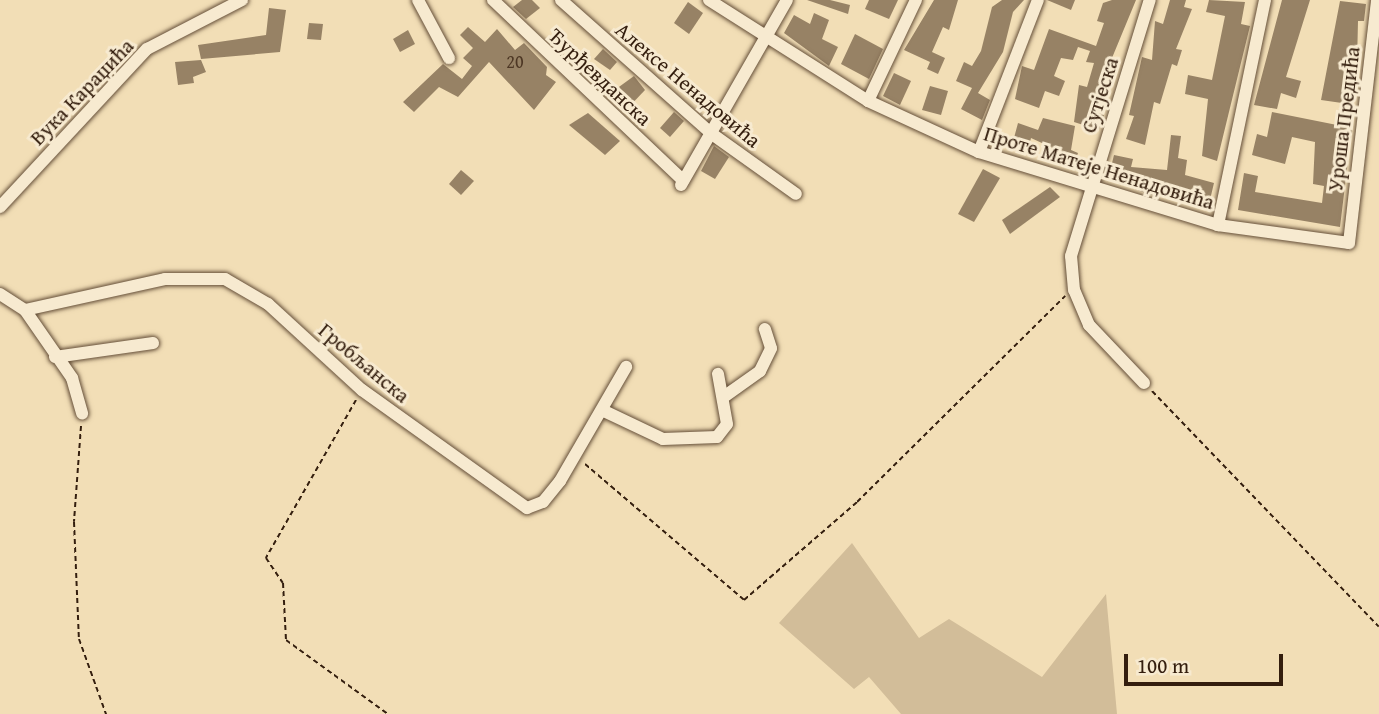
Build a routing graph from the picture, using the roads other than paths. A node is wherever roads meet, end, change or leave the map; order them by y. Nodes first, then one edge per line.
1 (242, 0) edge
2 (418, 0) edge
3 (493, 0) edge
4 (561, 0) edge
5 (709, 0) edge
6 (787, 0) edge
7 (916, 0) edge
8 (1038, 0) edge
9 (1150, 0) edge
10 (1265, 0) edge
11 (1377, 0) edge
12 (764, 40) junction
13 (449, 58) dead end
14 (868, 101) junction
15 (712, 134) junction
16 (979, 152) junction
17 (1090, 189) junction
18 (796, 194) dead end
19 (0, 207) edge
20 (1218, 225) junction
21 (1349, 243) joint
22 (0, 294) edge
23 (25, 310) junction
24 (765, 329) dead end
25 (153, 343) dead end
26 (55, 357) junction
27 (626, 367) dead end
28 (718, 374) dead end
29 (1144, 383) road end
30 (725, 396) junction
31 (604, 411) junction
32 (82, 414) road end

1 - 19 street, Вука Караџића
2 - 13 street
3 - 15 street, Ђурђевданска
4 - 15 street, Алексе Ненадовића
5 - 12 street, Проте Матеје Ненадовића
6 - 12 street
7 - 14 street
8 - 16 street
9 - 17 street, Сутјеска
10 - 20 street
11 - 21 street, Уроша Предића
12 - 14 street, Проте Матеје Ненадовића
12 - 15 street
14 - 16 street, Проте Матеје Ненадовића
15 - 18 street, Алексе Ненадовића
16 - 17 street, Проте Матеје Ненадовића
17 - 20 street, Проте Матеје Ненадовића
17 - 29 street, Сутјеска
20 - 21 street, Проте Матеје Ненадовића
22 - 23 street
23 - 26 street
23 - 31 street, Гробљанска
24 - 30 street
25 - 26 street
26 - 32 street
27 - 31 street, Гробљанска
28 - 30 street
30 - 31 street

